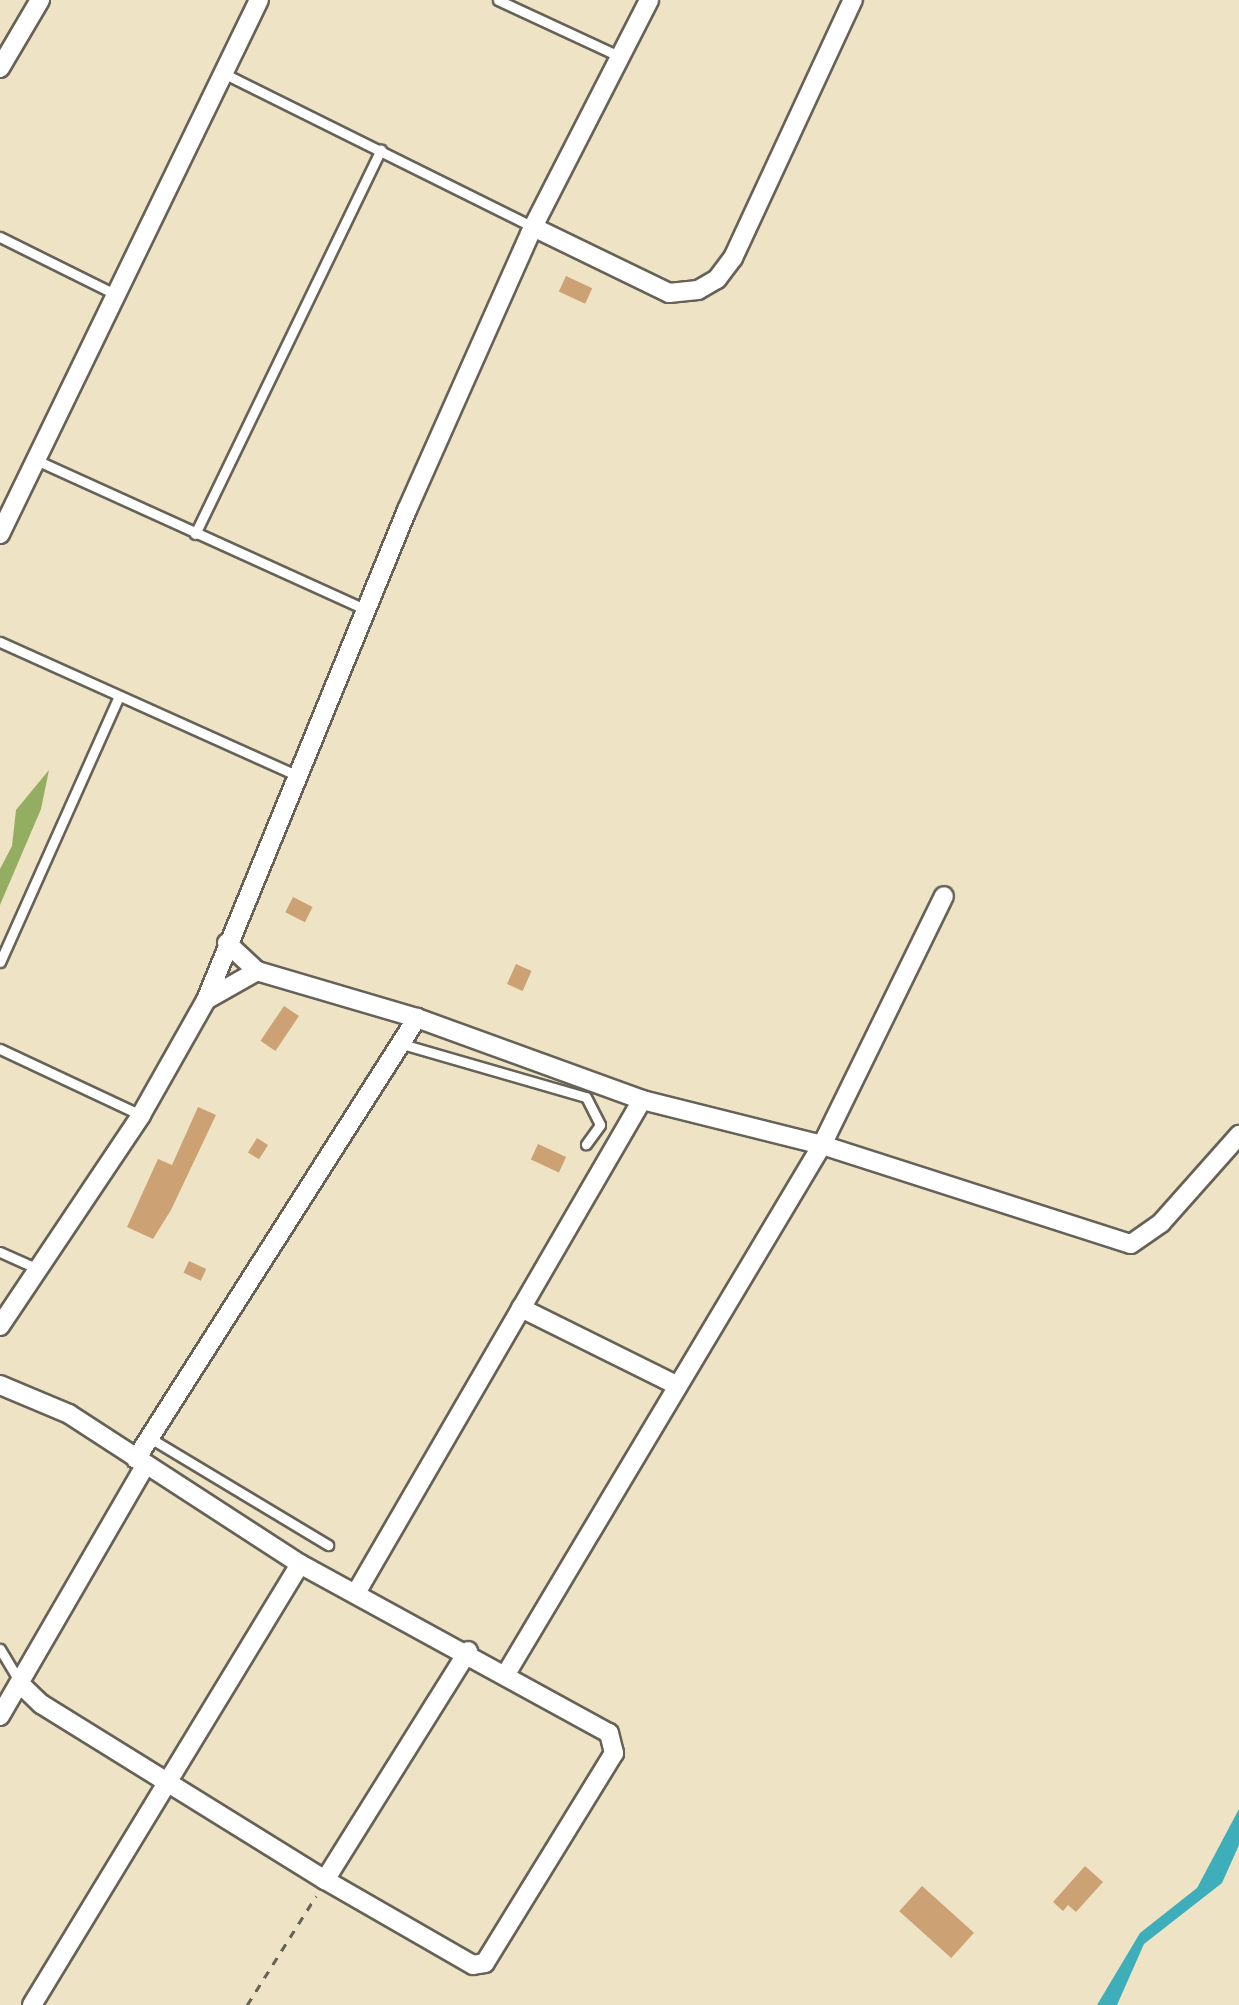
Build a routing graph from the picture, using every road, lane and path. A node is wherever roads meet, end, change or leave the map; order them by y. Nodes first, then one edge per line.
1 (40, 0) edge
2 (259, 0) edge
3 (498, 0) edge
4 (649, 0) edge
5 (853, 0) edge
6 (621, 57) junction
7 (0, 68) edge
8 (223, 73) junction
9 (381, 150) junction
10 (533, 227) junction
11 (0, 237) edge
12 (117, 295) junction
13 (36, 460) junction
14 (0, 534) edge
15 (196, 534) junction
16 (366, 610) junction
17 (0, 642) edge
18 (118, 698) junction
19 (300, 776) junction
20 (944, 896) dead end
21 (227, 943) junction
22 (0, 962) edge
23 (257, 971) junction
24 (206, 1000) junction
25 (417, 1018) junction
26 (400, 1043) junction
27 (0, 1049) edge
28 (642, 1100) junction
29 (141, 1115) junction
30 (1239, 1135) edge
31 (586, 1144) dead end
32 (822, 1145) junction
33 (0, 1252) edge
34 (38, 1269) junction
35 (521, 1308) junction
36 (0, 1326) edge
37 (0, 1385) edge
38 (678, 1386) junction
39 (149, 1437) junction
40 (141, 1462) junction
41 (328, 1545) dead end
42 (300, 1564) junction
43 (356, 1593) junction
44 (0, 1650) edge
45 (468, 1651) junction
46 (506, 1674) junction
47 (20, 1684) junction
48 (0, 1716) edge
49 (170, 1780) junction
50 (325, 1880) junction
51 (32, 2005) edge
52 (248, 2005) edge

1 - 7 street
2 - 8 street
3 - 6 lane
4 - 6 street
5 - 10 street
6 - 10 street
8 - 9 lane
8 - 12 street
9 - 10 lane
9 - 15 lane
10 - 16 street
11 - 12 lane
12 - 13 street
13 - 14 street
13 - 15 lane
15 - 16 lane
16 - 19 street
17 - 18 lane
18 - 19 lane
18 - 22 lane
19 - 21 street
20 - 32 street
21 - 23 street
21 - 24 street
23 - 24 street
23 - 25 street
24 - 29 street
25 - 26 street
25 - 28 street
26 - 31 lane
26 - 39 street
27 - 29 lane
28 - 32 street
28 - 35 street
29 - 34 street
30 - 32 street
32 - 38 street
33 - 34 lane
34 - 36 street
35 - 38 street
35 - 43 street
37 - 40 street
38 - 46 street
39 - 40 street
39 - 41 lane
40 - 42 street
40 - 47 street
42 - 43 street
42 - 49 street
43 - 45 street
44 - 47 lane
45 - 46 street
45 - 50 street
46 - 50 street
47 - 48 street
47 - 49 street
49 - 50 street
49 - 51 street
50 - 52 path

